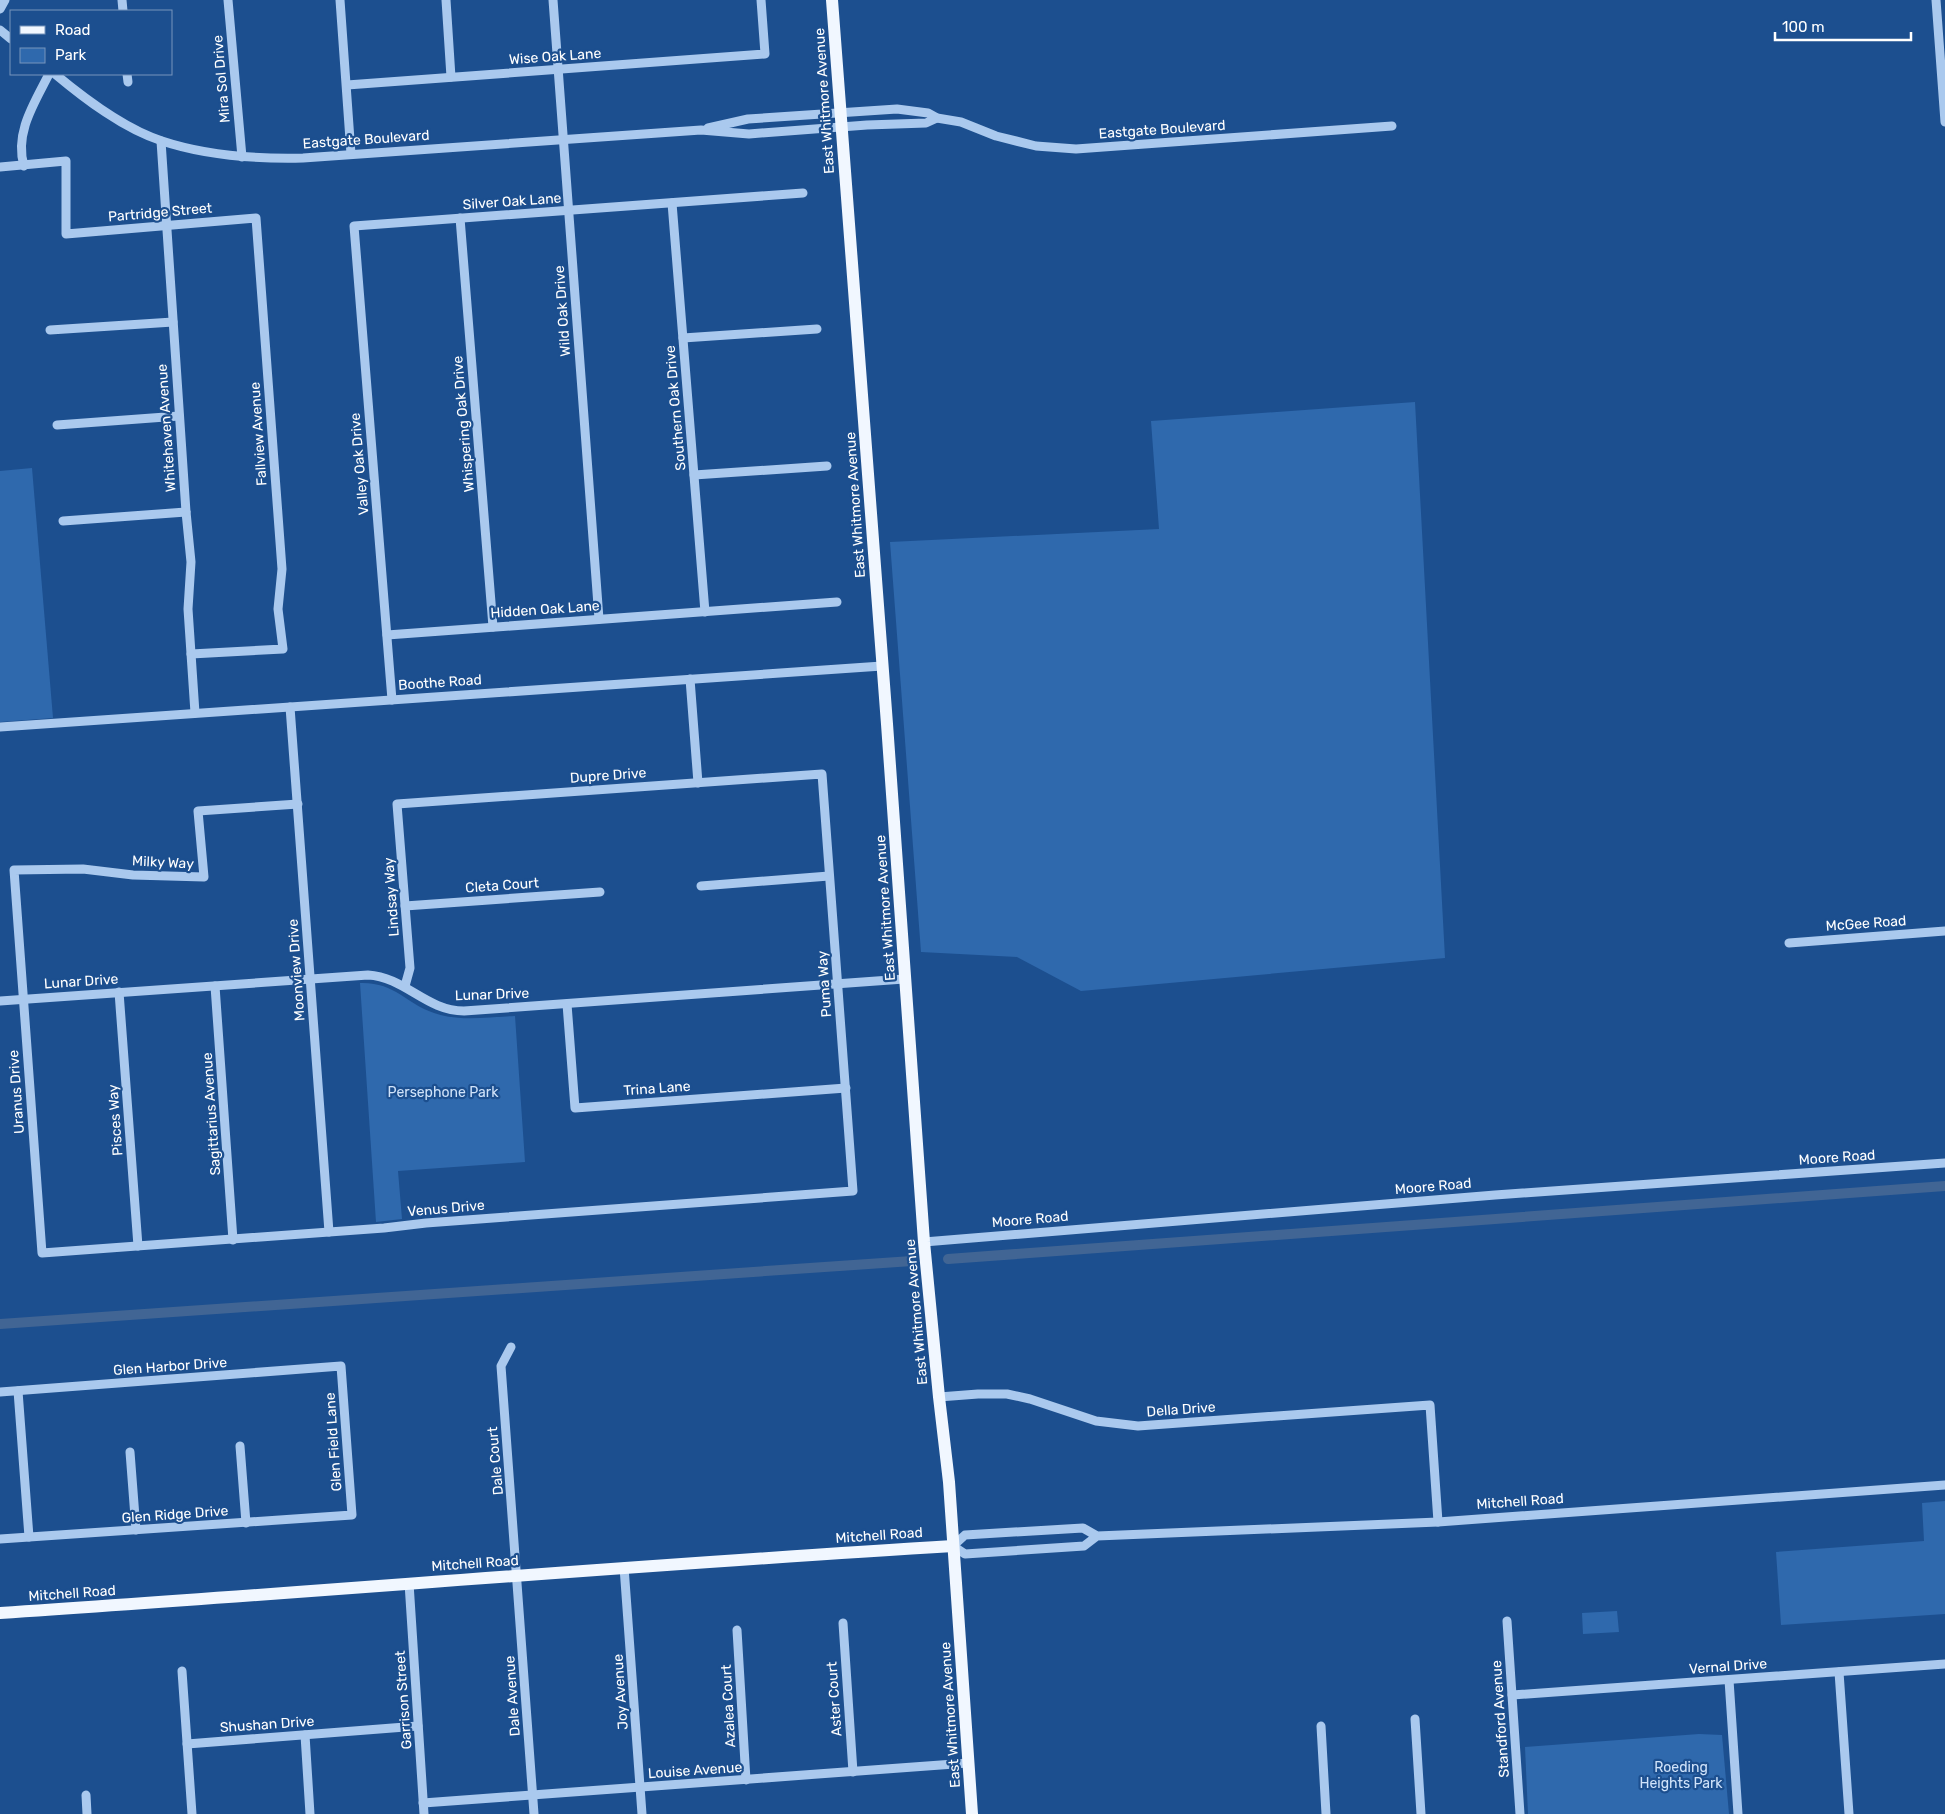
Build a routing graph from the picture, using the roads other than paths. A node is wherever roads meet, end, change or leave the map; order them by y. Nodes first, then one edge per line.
1 (5, 0) edge
2 (228, 0) edge
3 (340, 0) edge
4 (446, 0) edge
5 (553, 0) edge
6 (761, 0) edge
7 (832, 0) edge
8 (1936, 0) edge
9 (0, 9) edge
10 (0, 30) edge
11 (10, 38) edge
12 (558, 69) junction
13 (48, 75) edge
14 (55, 75) edge
15 (452, 77) junction
16 (347, 85) junction
17 (840, 112) junction
18 (937, 118) junction
19 (1945, 122) edge
20 (1392, 126) dead end
21 (841, 127) junction
22 (701, 130) junction
23 (563, 138) junction
24 (161, 141) junction
25 (351, 154) junction
26 (242, 156) junction
27 (24, 166) junction
28 (0, 167) edge
29 (803, 193) dead end
30 (672, 203) junction
31 (568, 210) junction
32 (256, 218) joint
33 (460, 218) junction
34 (167, 226) junction
35 (354, 226) joint
36 (173, 322) junction
37 (817, 329) dead end
38 (50, 330) dead end
39 (683, 338) junction
40 (179, 416) junction
41 (56, 425) dead end
42 (827, 466) dead end
43 (694, 475) junction
44 (186, 512) junction
45 (63, 521) dead end
46 (836, 602) dead end
47 (705, 612) junction
48 (599, 619) junction
49 (493, 627) junction
50 (387, 635) junction
51 (191, 654) junction
52 (882, 666) junction
53 (690, 679) junction
54 (392, 700) junction
55 (290, 707) junction
56 (195, 713) junction
57 (0, 727) edge
58 (822, 774) joint
59 (698, 783) junction
60 (298, 804) junction
61 (397, 804) joint
62 (14, 870) joint
63 (829, 876) junction
64 (701, 886) dead end
65 (600, 892) dead end
66 (405, 906) junction
67 (1945, 931) edge
68 (1789, 943) dead end
69 (311, 978) junction
70 (904, 979) junction
71 (838, 984) junction
72 (215, 986) junction
73 (405, 986) junction
74 (119, 992) junction
75 (23, 999) junction
76 (0, 1001) edge
77 (567, 1004) junction
78 (846, 1088) junction
79 (1945, 1163) edge
80 (853, 1191) joint
81 (329, 1232) junction
82 (234, 1240) junction
83 (924, 1242) junction
84 (138, 1246) junction
85 (42, 1253) joint
86 (511, 1347) dead end
87 (341, 1366) joint
88 (18, 1391) junction
89 (0, 1392) edge
90 (939, 1397) junction
91 (240, 1446) dead end
92 (130, 1452) dead end
93 (1945, 1485) edge
94 (352, 1515) joint
95 (246, 1522) junction
96 (1438, 1522) junction
97 (136, 1530) junction
98 (1097, 1536) junction
99 (29, 1537) junction
100 (0, 1539) edge
101 (953, 1546) junction
102 (624, 1567) junction
103 (517, 1576) junction
104 (409, 1583) junction
105 (0, 1613) edge
106 (1507, 1621) dead end
107 (843, 1623) dead end
108 (737, 1630) dead end
109 (1945, 1664) edge
110 (182, 1670) dead end
111 (1839, 1672) junction
112 (1728, 1680) junction
113 (1512, 1695) junction
114 (1415, 1719) dead end
115 (418, 1726) junction
116 (1321, 1726) dead end
117 (305, 1735) junction
118 (187, 1744) junction
119 (968, 1763) junction
120 (853, 1772) junction
121 (746, 1780) junction
122 (641, 1787) junction
123 (86, 1795) dead end
124 (533, 1795) junction
125 (423, 1803) junction
126 (87, 1814) edge
127 (192, 1814) edge
128 (310, 1814) edge
129 (424, 1814) edge
130 (534, 1814) edge
131 (642, 1814) edge
132 (972, 1814) edge
133 (1326, 1814) edge
134 (1421, 1814) edge
135 (1520, 1814) edge
136 (1738, 1814) edge
137 (1849, 1814) edge

1 - 9 street
2 - 26 street, Mira Sol Drive
3 - 16 street
4 - 15 street
5 - 12 street, Wild Oak Drive
6 - 12 street, Wise Oak Lane
7 - 17 main road, East Whitmore Avenue
8 - 19 street
10 - 11 street
12 - 15 street, Wise Oak Lane
12 - 23 street, Wild Oak Drive
13 - 27 street
14 - 24 street, Eastgate Boulevard
15 - 16 street, Wise Oak Lane
16 - 25 street
17 - 18 street, Eastgate Boulevard
17 - 21 main road, East Whitmore Avenue
17 - 22 street, Eastgate Boulevard
18 - 20 street, Eastgate Boulevard
18 - 21 street, Eastgate Boulevard
21 - 22 street, Eastgate Boulevard
21 - 52 main road, East Whitmore Avenue
22 - 23 street, Eastgate Boulevard
23 - 25 street, Eastgate Boulevard
23 - 31 street, Wild Oak Drive
24 - 26 street, Eastgate Boulevard
24 - 34 street, Whitehaven Avenue
25 - 26 street, Eastgate Boulevard
27 - 28 street
27 - 34 street, Partridge Street
29 - 30 street, Silver Oak Lane
30 - 31 street, Silver Oak Lane
30 - 39 street, Southern Oak Drive
31 - 33 street, Silver Oak Lane
31 - 48 street, Wild Oak Drive
32 - 34 street, Partridge Street
32 - 51 street, Fallview Avenue
33 - 35 street, Silver Oak Lane
33 - 49 street, Whispering Oak Drive
34 - 36 street, Whitehaven Avenue
35 - 50 street, Valley Oak Drive
36 - 38 street
36 - 40 street, Whitehaven Avenue
37 - 39 street
39 - 43 street, Southern Oak Drive
40 - 41 street
40 - 44 street, Whitehaven Avenue
42 - 43 street
43 - 47 street, Southern Oak Drive
44 - 45 street
44 - 51 street, Whitehaven Avenue
46 - 47 street, Hidden Oak Lane
47 - 48 street, Hidden Oak Lane
48 - 49 street, Hidden Oak Lane
49 - 50 street, Hidden Oak Lane
50 - 54 street, Valley Oak Drive
51 - 56 street, Whitehaven Avenue
52 - 53 street, Boothe Road
52 - 70 main road, East Whitmore Avenue
53 - 54 street, Boothe Road
53 - 59 street
54 - 55 street, Boothe Road
55 - 56 street, Boothe Road
55 - 60 street, Moonview Drive
56 - 57 street, Boothe Road
58 - 59 street, Dupre Drive
58 - 63 street, Puma Way
59 - 61 street, Dupre Drive
60 - 62 street, Milky Way
60 - 69 street, Moonview Drive
61 - 66 street, Lindsay Way
62 - 75 street, Uranus Drive
63 - 64 street
63 - 71 street, Puma Way
65 - 66 street, Cleta Court
66 - 73 street, Lindsay Way
67 - 68 street, McGee Road
69 - 72 street, Lunar Drive
69 - 73 street, Lunar Drive
69 - 81 street, Moonview Drive
70 - 71 street, Lunar Drive
70 - 83 main road, East Whitmore Avenue
71 - 77 street, Lunar Drive
71 - 78 street, Puma Way
72 - 74 street, Lunar Drive
72 - 82 street, Sagittarius Avenue
73 - 77 street, Lunar Drive
74 - 75 street, Lunar Drive
74 - 84 street, Pisces Way
75 - 76 street, Lunar Drive
75 - 85 street, Uranus Drive
77 - 78 street, Trina Lane
78 - 80 street, Puma Way
79 - 83 street, Moore Road
80 - 81 street, Venus Drive
81 - 82 street, Venus Drive
82 - 84 street, Venus Drive
83 - 90 main road, East Whitmore Avenue
84 - 85 street, Venus Drive
86 - 103 street, Dale Court
87 - 88 street, Glen Harbor Drive
87 - 94 street, Glen Field Lane
88 - 89 street, Glen Harbor Drive
88 - 99 street
90 - 96 street, Della Drive
90 - 101 main road, East Whitmore Avenue
91 - 95 street
92 - 97 street
93 - 96 street, Mitchell Road
94 - 95 street, Glen Ridge Drive
95 - 97 street, Glen Ridge Drive
96 - 98 street, Mitchell Road
97 - 99 street, Glen Ridge Drive
98 - 101 street, Mitchell Road
98 - 101 street, Mitchell Road
99 - 100 street, Glen Ridge Drive
101 - 102 main road, Mitchell Road
101 - 119 main road, East Whitmore Avenue
102 - 103 main road, Mitchell Road
102 - 122 street, Joy Avenue
103 - 104 main road, Mitchell Road
103 - 124 street, Dale Avenue
104 - 105 main road, Mitchell Road
104 - 115 street, Garrison Street
106 - 113 street, Standford Avenue
107 - 120 street, Aster Court
108 - 121 street, Azalea Court
109 - 111 street, Vernal Drive
110 - 118 street
111 - 112 street, Vernal Drive
111 - 137 street
112 - 113 street, Vernal Drive
112 - 136 street
113 - 135 street, Standford Avenue
114 - 134 street
115 - 117 street, Shushan Drive
115 - 125 street, Garrison Street
116 - 133 street
117 - 118 street, Shushan Drive
117 - 128 street
118 - 127 street
119 - 120 street, Louise Avenue
119 - 132 main road, East Whitmore Avenue
120 - 121 street, Louise Avenue
121 - 122 street, Louise Avenue
122 - 124 street, Louise Avenue
122 - 131 street, Joy Avenue
123 - 126 street
124 - 125 street, Louise Avenue
124 - 130 street, Dale Avenue
125 - 129 street, Garrison Street

